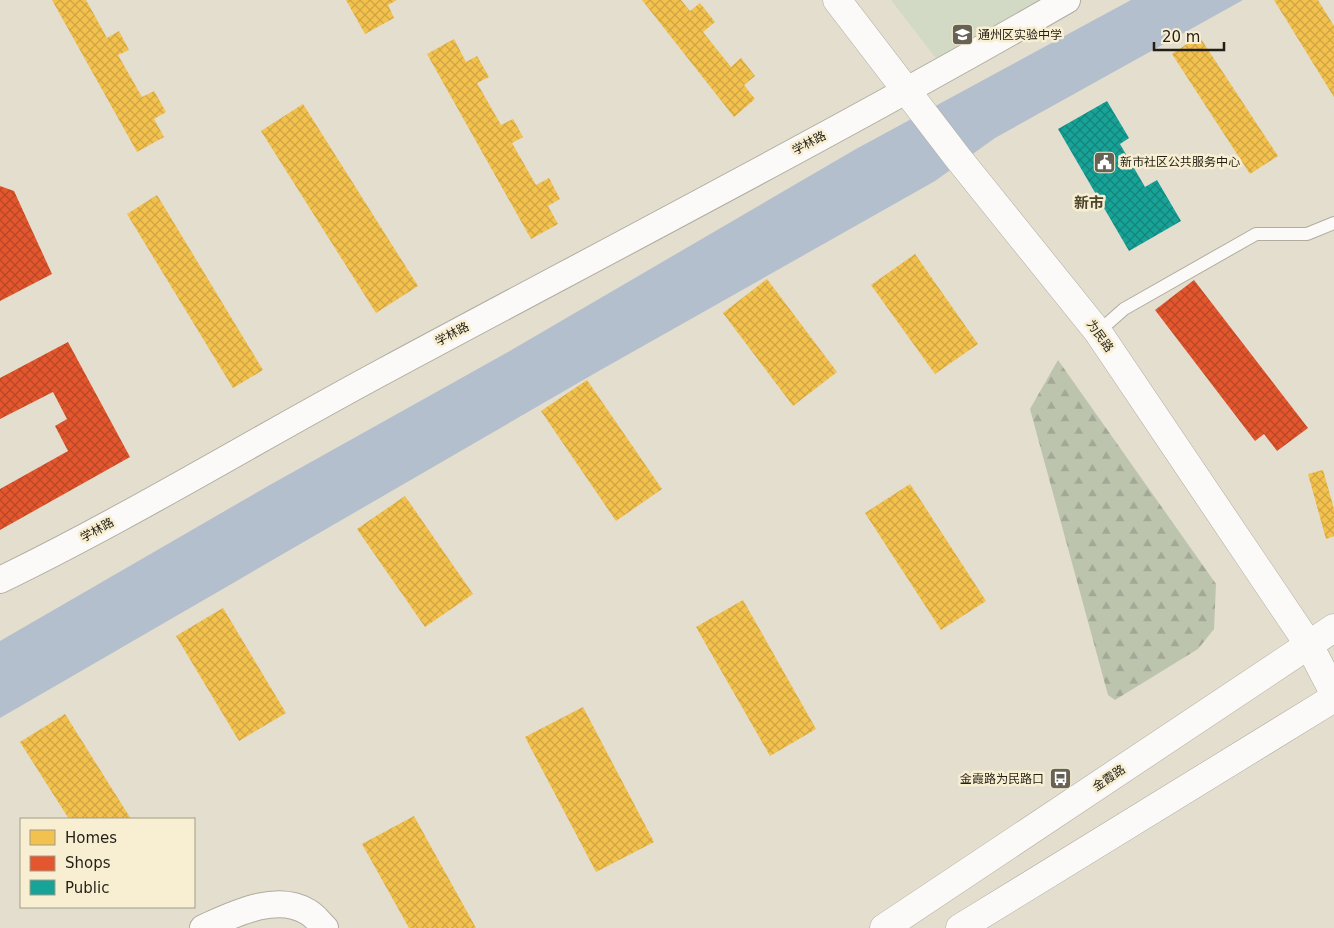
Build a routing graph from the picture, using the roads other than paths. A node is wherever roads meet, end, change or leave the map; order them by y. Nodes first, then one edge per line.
1 (837, 0) edge
2 (1067, 0) edge
3 (912, 99) junction
4 (1334, 223) edge
5 (1098, 332) junction
6 (0, 580) edge
7 (1334, 628) edge
8 (1309, 645) junction
9 (1334, 692) edge
10 (1334, 698) edge
11 (203, 928) edge
12 (325, 928) edge
13 (884, 928) edge
14 (960, 928) edge

1 - 3 main road, 为民路
2 - 3 street, 学林路
3 - 5 main road, 为民路
3 - 6 street, 学林路
4 - 5 lane
5 - 8 main road, 为民路
7 - 8 main road, 金霞路
8 - 9 main road, 为民路
8 - 13 main road, 金霞路
10 - 14 main road
11 - 12 street

